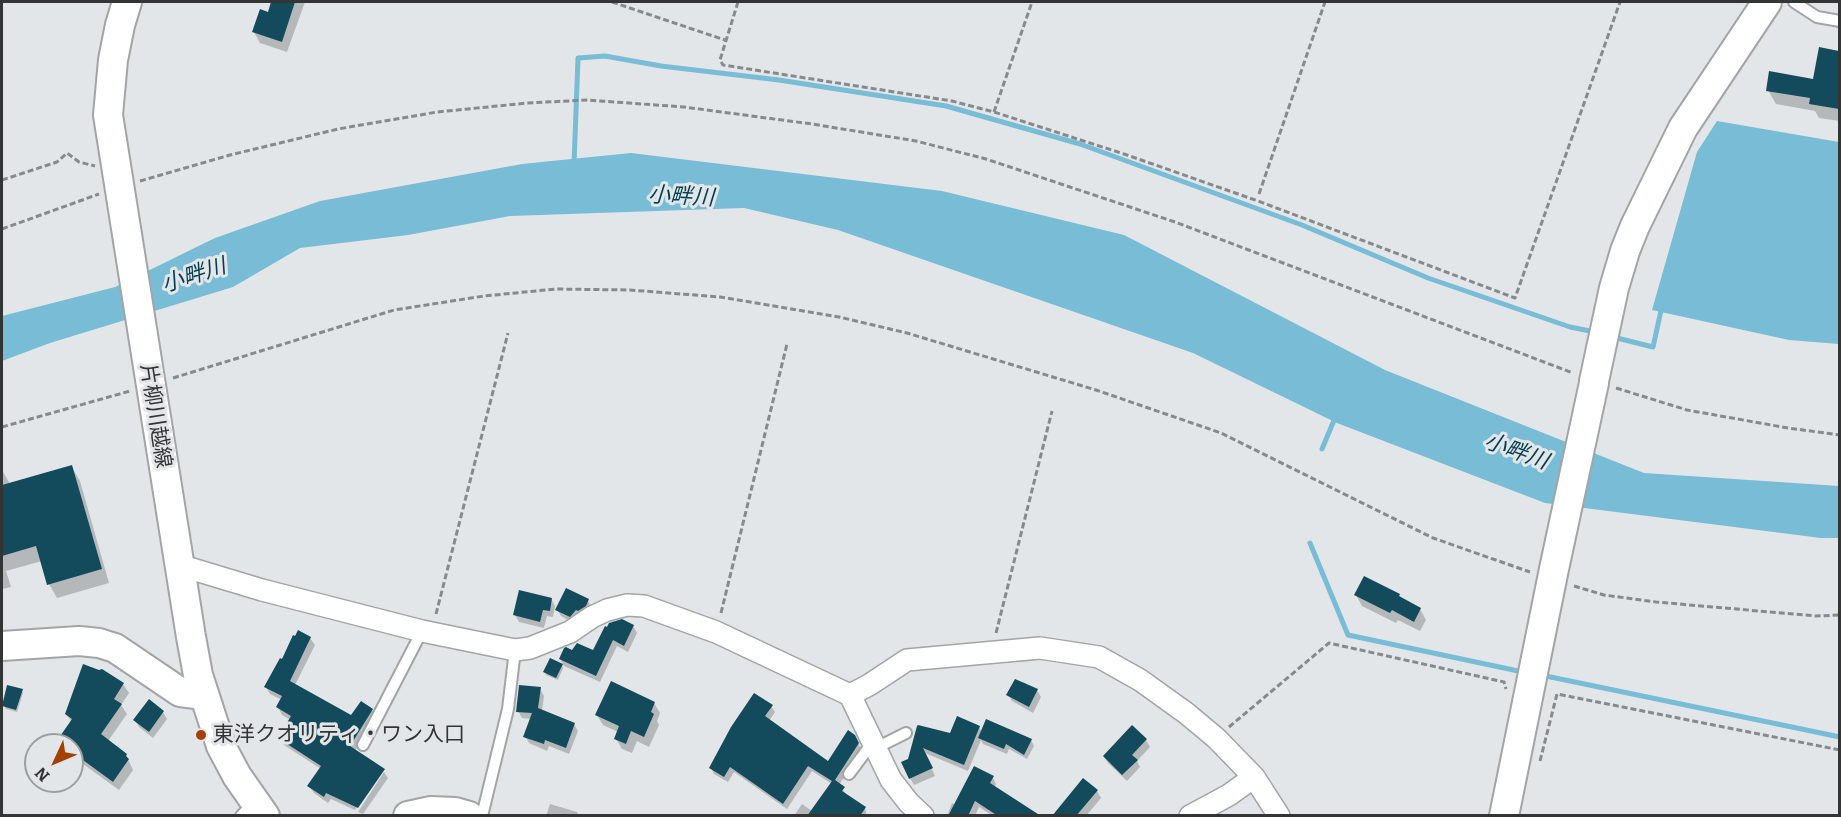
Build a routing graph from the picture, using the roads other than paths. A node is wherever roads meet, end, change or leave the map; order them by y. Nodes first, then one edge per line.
1 (127, 2) edge
2 (1767, 2) edge
3 (1794, 2) edge
4 (1839, 21) edge
5 (179, 565) junction
6 (426, 632) junction
7 (2, 646) edge
8 (515, 650) junction
9 (204, 695) junction
10 (850, 695) junction
11 (906, 733) dead end
12 (363, 745) dead end
13 (875, 745) junction
14 (849, 774) dead end
15 (1254, 777) junction
16 (912, 810) edge
17 (254, 811) edge
18 (408, 816) edge
19 (469, 816) edge
20 (482, 816) edge
21 (1190, 816) edge
22 (1279, 816) edge
23 (1504, 816) edge

1 - 5 street, 片柳川越線
2 - 23 street
3 - 4 lane
5 - 6 street
5 - 9 street, 片柳川越線
6 - 8 street
6 - 12 lane
7 - 9 street
8 - 10 street
8 - 20 lane
9 - 17 street, 片柳川越線
10 - 13 street
10 - 15 street
11 - 13 lane
13 - 14 lane
13 - 16 street
15 - 21 street
15 - 22 street
18 - 19 street

